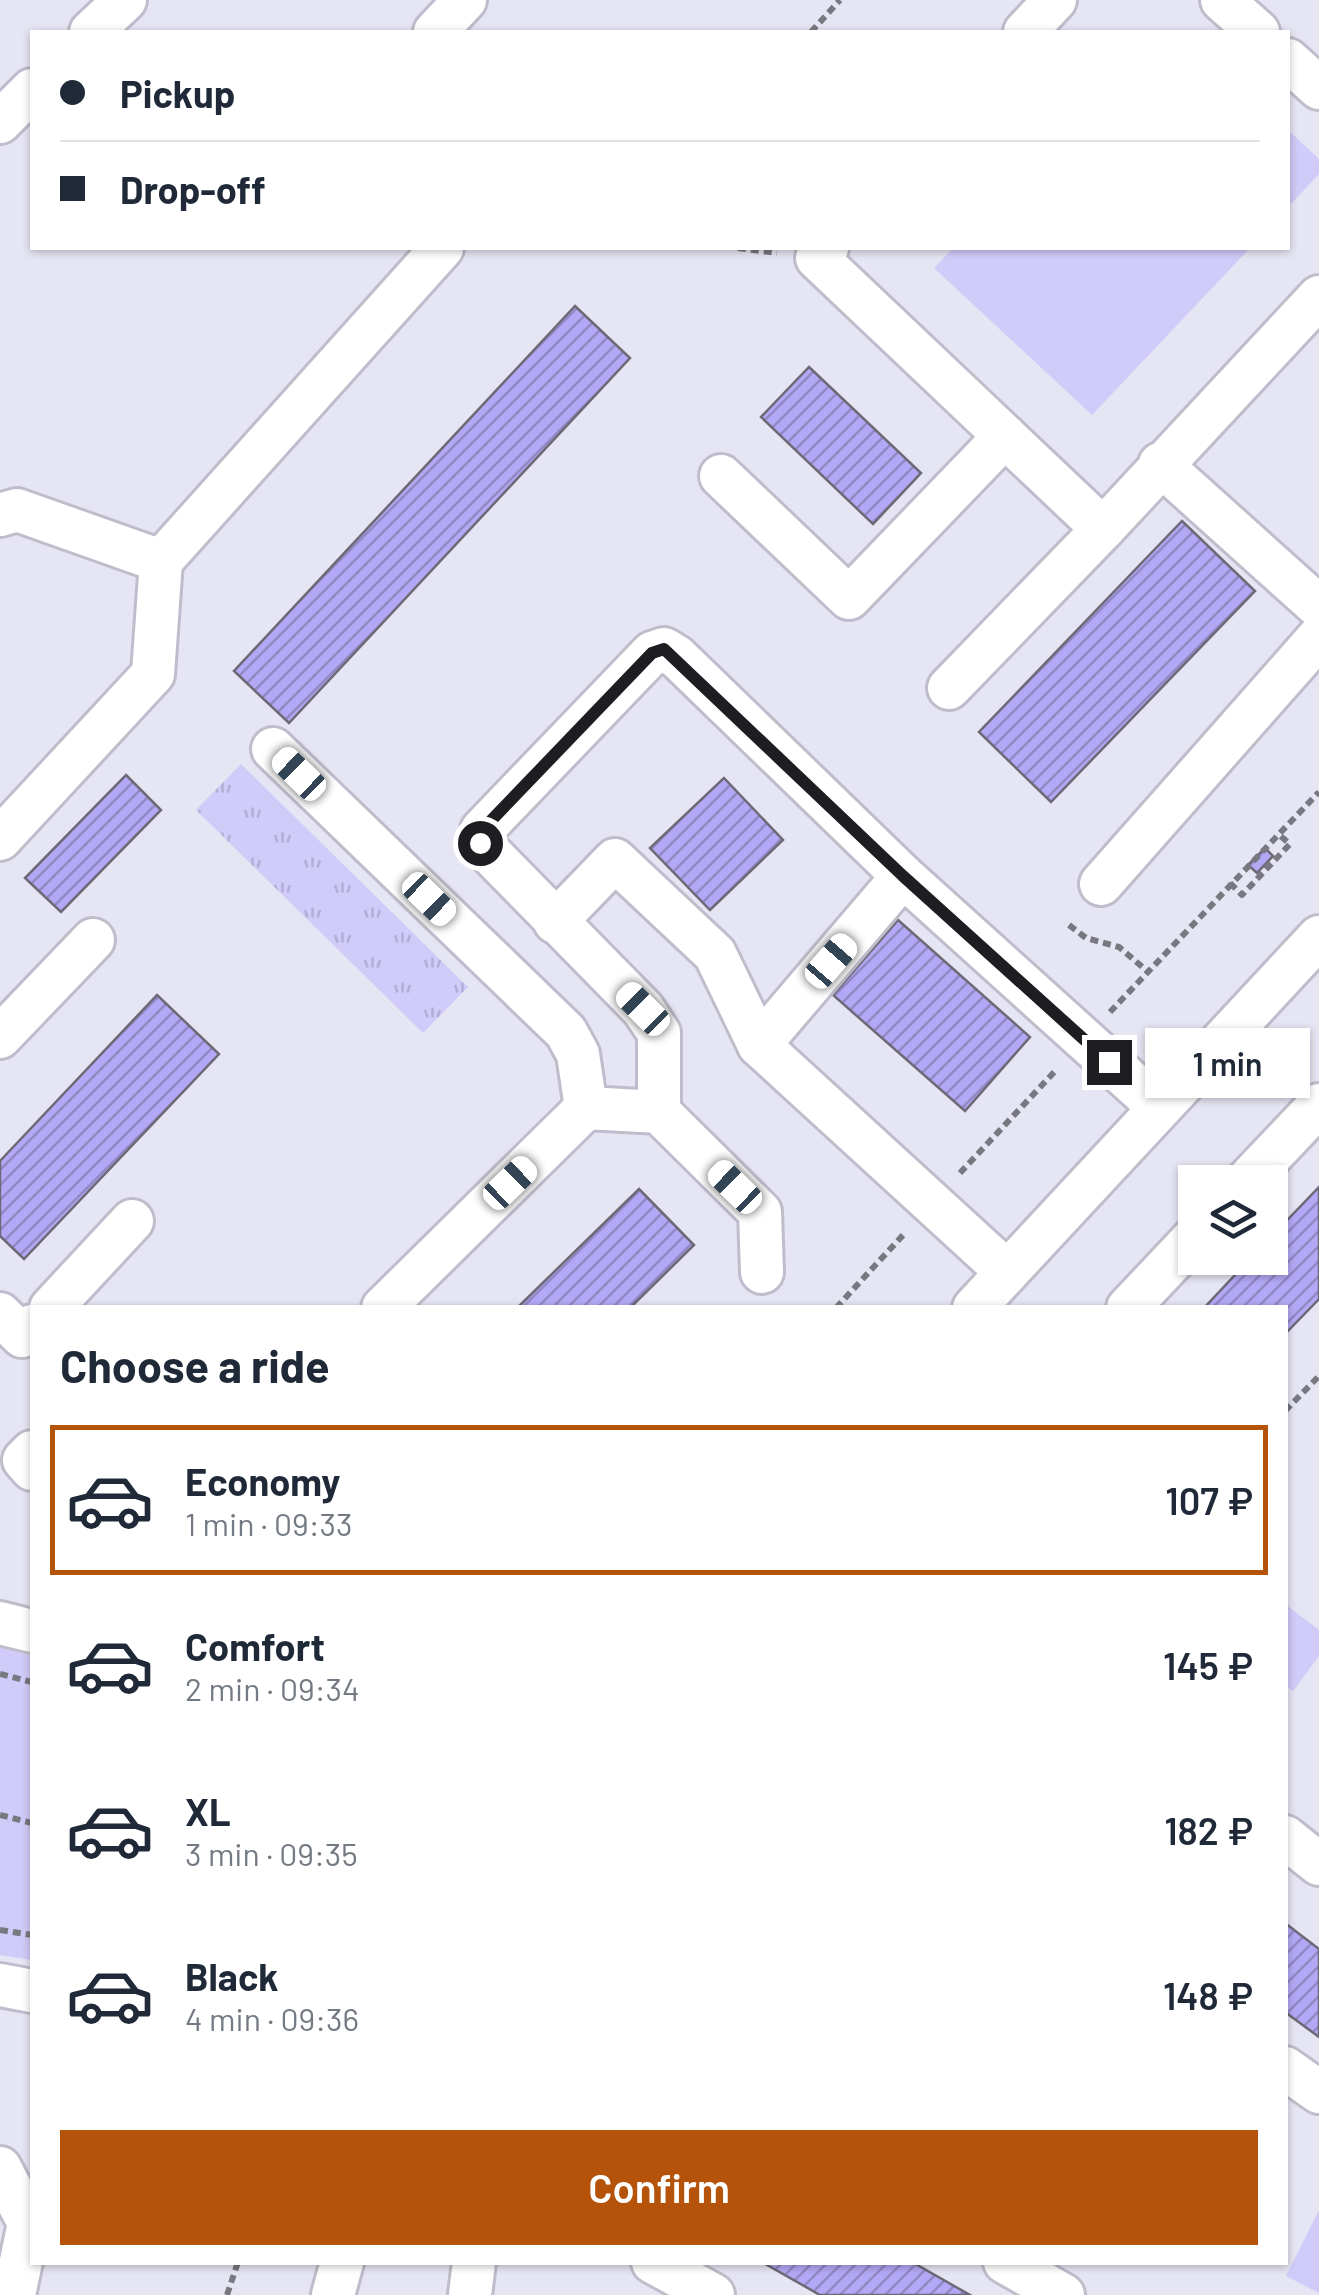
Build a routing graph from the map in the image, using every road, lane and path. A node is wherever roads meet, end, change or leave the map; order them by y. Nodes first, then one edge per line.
1 (124, 0) edge
2 (466, 0) edge
3 (840, 0) edge
4 (1056, 0) edge
5 (1222, 0) edge
6 (93, 30) edge
7 (437, 30) edge
8 (812, 30) edge
9 (1028, 30) edge
10 (1256, 30) edge
11 (1290, 62) edge
12 (1319, 88) edge
13 (30, 92) edge
14 (0, 122) edge
15 (440, 250) edge
16 (825, 250) edge
17 (1319, 298) edge
18 (1005, 436) junction
19 (1160, 464) junction
20 (721, 476) dead end
21 (0, 515) edge
22 (1103, 529) junction
23 (161, 561) junction
24 (1319, 607) edge
25 (1319, 637) edge
26 (949, 688) dead end
27 (273, 749) dead end
28 (1277, 832) dead end
29 (0, 839) edge
30 (903, 876) junction
31 (1230, 882) dead end
32 (1101, 884) dead end
33 (556, 922) junction
34 (1070, 925) dead end
35 (1319, 937) edge
36 (93, 940) dead end
37 (1147, 971) dead end
38 (0, 1037) edge
39 (759, 1045) junction
40 (1319, 1106) edge
41 (586, 1108) junction
42 (1159, 1108) junction
43 (659, 1112) junction
44 (1262, 1165) edge
45 (132, 1222) dead end
46 (1178, 1255) edge
47 (762, 1272) dead end
48 (1006, 1272) junction
49 (53, 1305) edge
50 (387, 1305) edge
51 (977, 1305) edge
52 (1131, 1305) edge
53 (0, 1314) edge
54 (30, 1328) edge
55 (1319, 1376) edge
56 (1288, 1408) edge
57 (0, 1623) edge
58 (30, 1630) edge
59 (0, 1674) edge
60 (30, 1682) edge
61 (0, 1815) edge
62 (30, 1822) edge
63 (1288, 1839) edge
64 (1319, 1864) edge
65 (0, 1930) edge
66 (30, 1936) edge
67 (0, 1985) edge
68 (30, 1991) edge
69 (1288, 2070) edge
70 (1319, 2092) edge
71 (0, 2168) edge
72 (237, 2265) edge
73 (341, 2265) edge
74 (474, 2265) edge
75 (659, 2265) edge
76 (1010, 2265) edge
77 (14, 2295) edge
78 (227, 2295) edge
79 (333, 2295) edge
80 (470, 2295) edge
81 (713, 2295) edge
82 (1063, 2295) edge

1 - 6 street
2 - 7 street
3 - 8 path
4 - 9 street
5 - 10 street
11 - 12 street
13 - 14 street
15 - 23 street
16 - 18 street
17 - 19 street
18 - 20 street
18 - 22 street
19 - 22 street
19 - 24 street
21 - 23 street
22 - 26 street
23 - 29 street
25 - 32 street
27 - 41 street
28 - 31 path
30 - 33 street
30 - 39 street
30 - 42 street
33 - 39 street
33 - 43 street
34 - 37 path
35 - 42 street
36 - 38 street
39 - 48 street
40 - 44 street
41 - 43 street
41 - 50 street
42 - 48 street
43 - 47 street
45 - 49 street
46 - 52 street
48 - 51 street
53 - 54 street
55 - 56 path
57 - 58 street
59 - 60 path
61 - 62 path
63 - 64 street
65 - 66 path
67 - 68 street
69 - 70 street
71 - 77 street
72 - 78 path
73 - 79 street
74 - 80 street
75 - 81 street
76 - 82 street

